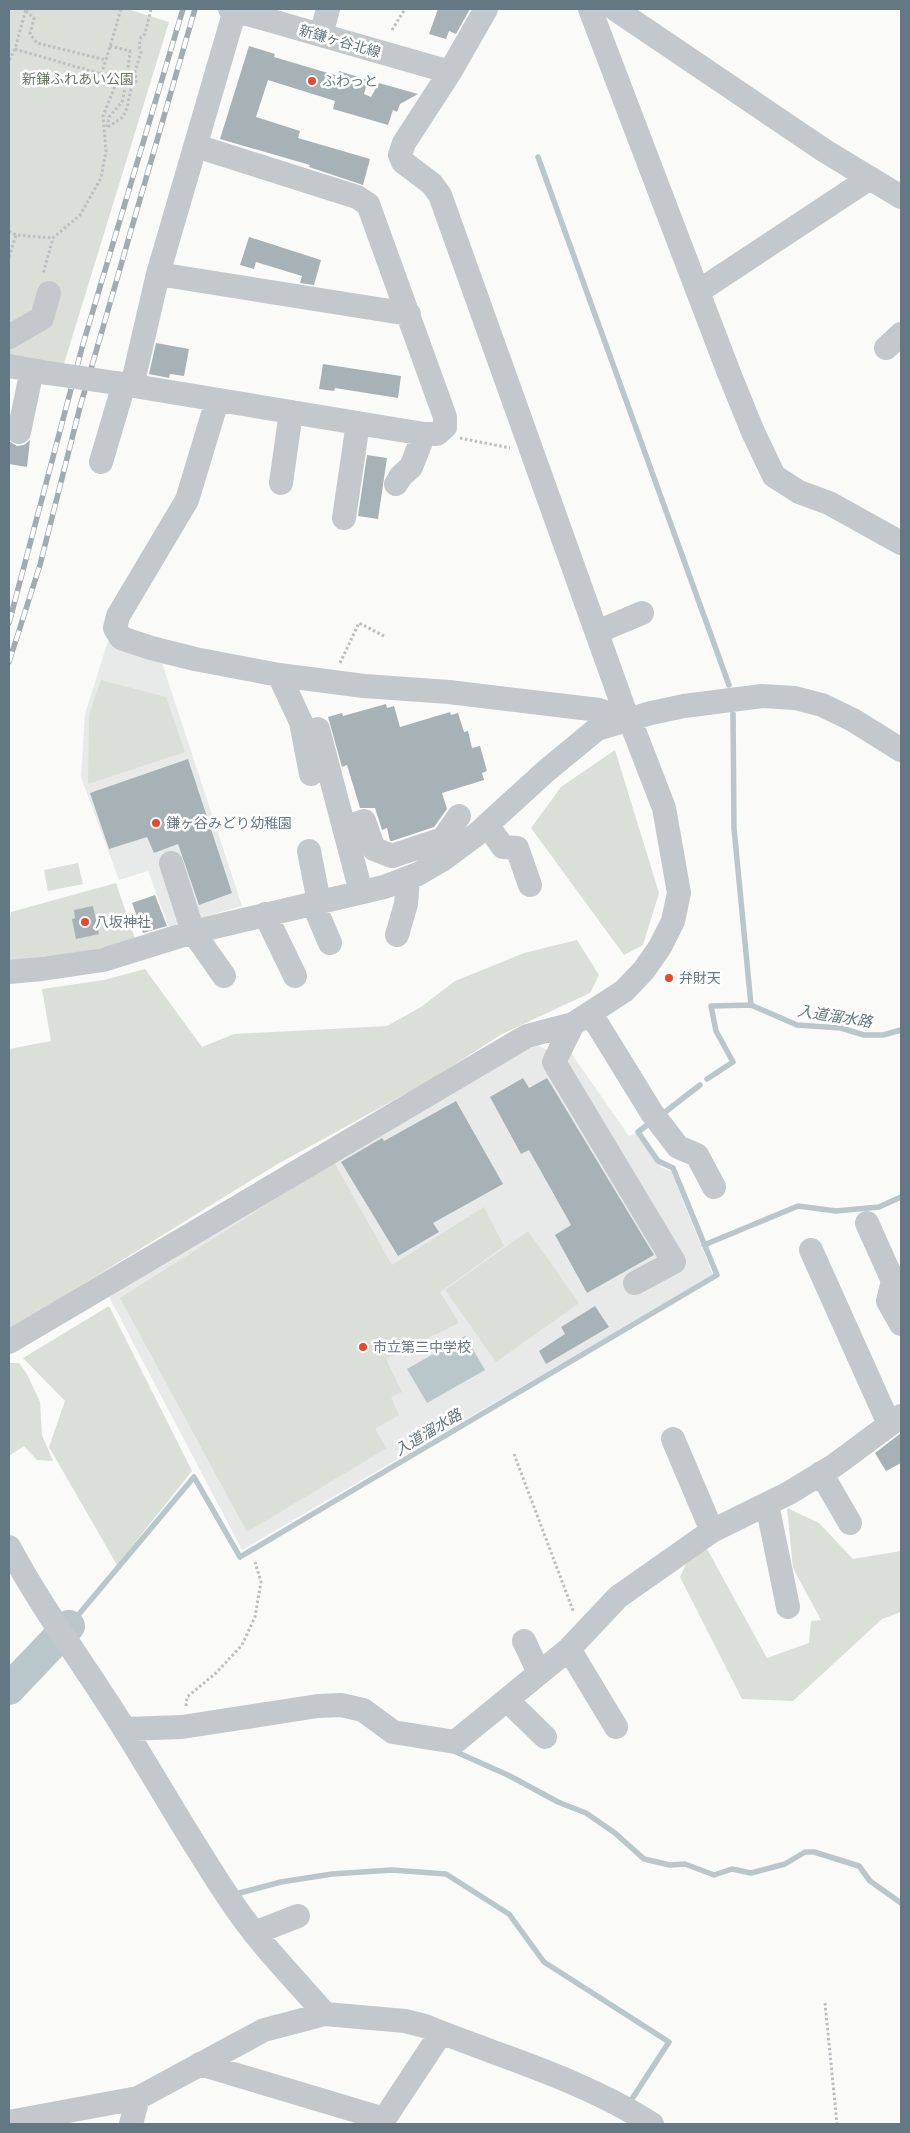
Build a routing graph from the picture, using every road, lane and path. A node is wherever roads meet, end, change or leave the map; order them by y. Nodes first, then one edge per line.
1 (121, 9) edge
2 (151, 9) edge
3 (328, 9) edge
4 (405, 9) edge
5 (486, 9) edge
6 (590, 9) edge
7 (615, 9) edge
8 (26, 10) edge
9 (235, 10) edge
10 (392, 30) dead end
11 (320, 35) junction
12 (110, 46) junction
13 (15, 49) junction
14 (9, 60) edge
15 (106, 60) junction
16 (450, 72) junction
17 (101, 74) junction
18 (108, 127) junction
19 (103, 130) junction
20 (196, 146) junction
21 (870, 178) junction
22 (901, 197) edge
23 (9, 231) edge
24 (16, 235) junction
25 (53, 238) junction
26 (9, 257) edge
27 (158, 274) junction
28 (45, 285) joint
29 (698, 291) junction
30 (409, 314) junction
31 (9, 337) edge
32 (9, 366) edge
33 (40, 371) junction
34 (124, 384) junction
35 (217, 401) junction
36 (291, 412) junction
37 (353, 422) junction
38 (19, 432) dead end
39 (424, 434) junction
40 (487, 443) dead end
41 (512, 448) dead end
42 (100, 462) dead end
43 (281, 483) dead end
44 (396, 484) dead end
45 (335, 495) dead end
46 (344, 518) dead end
47 (901, 543) edge
48 (642, 613) dead end
49 (597, 632) junction
50 (384, 636) dead end
51 (279, 675) junction
52 (310, 679) junction
53 (629, 720) junction
54 (318, 730) dead end
55 (901, 750) edge
56 (312, 774) dead end
57 (460, 816) dead end
58 (487, 825) junction
59 (344, 828) junction
60 (309, 851) dead end
61 (171, 863) dead end
62 (408, 878) junction
63 (530, 885) dead end
64 (361, 892) junction
65 (316, 902) junction
66 (265, 914) junction
67 (193, 932) junction
68 (397, 935) dead end
69 (330, 943) dead end
70 (9, 972) edge
71 (224, 976) dead end
72 (295, 976) dead end
73 (582, 1019) junction
74 (714, 1187) dead end
75 (867, 1223) dead end
76 (811, 1250) dead end
77 (635, 1283) dead end
78 (901, 1324) edge
79 (9, 1342) edge
80 (895, 1420) edge
81 (673, 1439) dead end
82 (514, 1454) dead end
83 (821, 1473) junction
84 (768, 1504) junction
85 (850, 1524) dead end
86 (712, 1531) junction
87 (9, 1547) edge
88 (255, 1562) dead end
89 (788, 1607) dead end
90 (524, 1640) dead end
91 (576, 1642) junction
92 (539, 1673) junction
93 (507, 1700) junction
94 (182, 1726) junction
95 (616, 1727) dead end
96 (125, 1729) junction
97 (545, 1737) dead end
98 (298, 1916) dead end
99 (254, 1932) junction
100 (824, 2003) dead end
101 (325, 2014) junction
102 (441, 2033) junction
103 (200, 2064) junction
104 (138, 2098) junction
105 (623, 2116) edge
106 (9, 2122) edge
107 (382, 2122) edge
108 (131, 2124) edge
109 (652, 2124) edge
110 (837, 2124) edge

1 - 12 path
2 - 18 path
3 - 11 street
4 - 10 path
5 - 16 street
6 - 29 street
7 - 21 street
8 - 13 path
8 - 15 path
9 - 11 street, 新鎌ヶ谷北線
9 - 20 street
11 - 16 street, 新鎌ヶ谷北線
12 - 15 path
12 - 18 path
13 - 14 path
13 - 17 path
15 - 17 path
16 - 49 street
17 - 19 path
18 - 19 path
19 - 25 path
20 - 27 street
20 - 30 street
21 - 22 street
21 - 29 street
23 - 24 path
24 - 25 path
24 - 26 path
25 - 28 path
27 - 30 street
27 - 34 street
28 - 31 street
29 - 47 street
30 - 39 street
32 - 33 street
33 - 34 street, bridge
33 - 38 street
34 - 35 street
34 - 42 street
35 - 36 street
35 - 51 street
36 - 37 street
36 - 43 street
37 - 39 street
37 - 45 street
37 - 46 street
39 - 44 street
40 - 41 path
48 - 49 street
49 - 53 street
50 - 52 path
51 - 52 street
51 - 56 street
52 - 53 street
53 - 55 street
53 - 58 street
53 - 73 street
54 - 59 street
57 - 59 street
58 - 62 street
58 - 63 street
59 - 64 street
60 - 65 street
61 - 67 street
62 - 64 street
62 - 68 street
64 - 65 street
65 - 66 street
65 - 69 street
66 - 67 street
66 - 72 street
67 - 70 street
67 - 71 street
73 - 74 street
73 - 77 street
73 - 79 street
75 - 78 street
76 - 80 street
80 - 83 street
81 - 86 street
82 - 91 path
83 - 84 street
83 - 85 street
84 - 86 street
84 - 89 street
86 - 91 street
87 - 96 street
88 - 94 path
90 - 92 street
91 - 92 street
91 - 95 street
92 - 93 street
93 - 94 street
93 - 97 street
94 - 96 street
96 - 99 street
98 - 99 street
99 - 101 street
100 - 110 path
101 - 102 street
101 - 103 street
102 - 105 street
102 - 107 street
103 - 104 street
103 - 107 street
104 - 106 street
104 - 108 street
105 - 109 street

